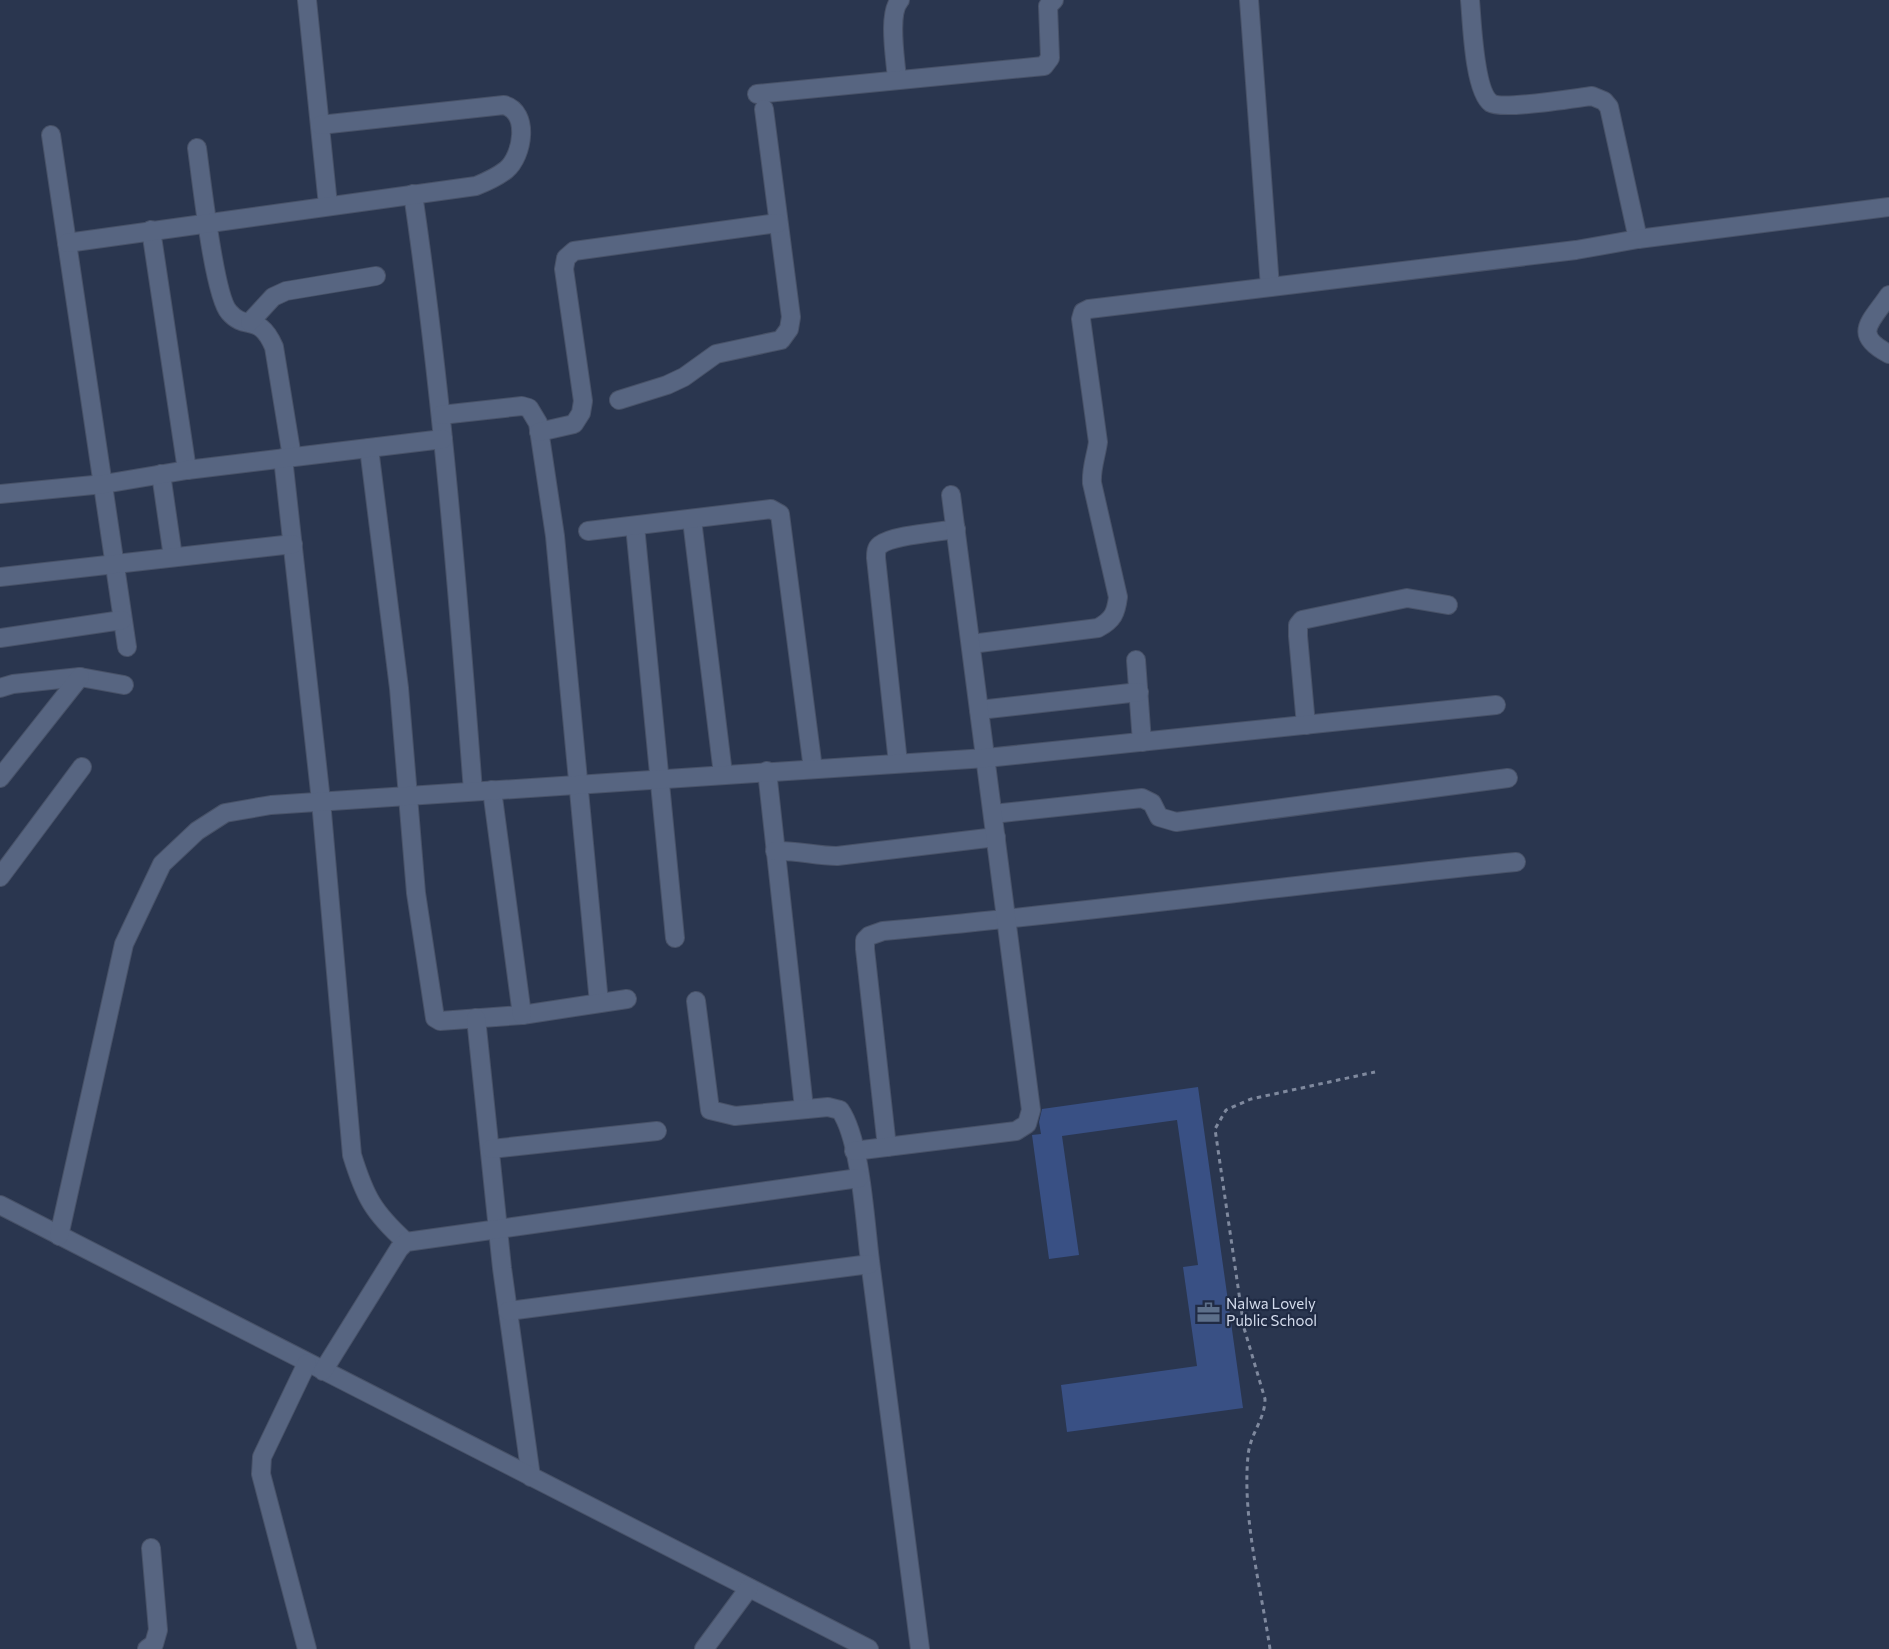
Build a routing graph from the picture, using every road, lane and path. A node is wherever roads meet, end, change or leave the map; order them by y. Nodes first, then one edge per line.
1 (307, 0) edge
2 (900, 0) edge
3 (1054, 0) edge
4 (1249, 0) edge
5 (1470, 0) edge
6 (897, 80) junction
7 (320, 125) junction
8 (51, 135) dead end
9 (197, 148) dead end
10 (413, 194) junction
11 (328, 205) junction
12 (1889, 207) edge
13 (207, 222) junction
14 (778, 224) junction
15 (151, 230) junction
16 (1638, 239) junction
17 (67, 243) junction
18 (376, 276) dead end
19 (1270, 287) junction
20 (1889, 295) edge
21 (250, 322) junction
22 (1889, 354) edge
23 (619, 400) dead end
24 (441, 415) junction
25 (539, 432) junction
26 (443, 439) junction
27 (369, 448) junction
28 (288, 458) junction
29 (187, 470) junction
30 (161, 474) junction
31 (104, 484) junction
32 (0, 494) edge
33 (951, 495) dead end
34 (692, 520) junction
35 (635, 526) junction
36 (956, 529) junction
37 (588, 531) dead end
38 (293, 544) junction
39 (173, 557) junction
40 (114, 564) junction
41 (0, 577) edge
42 (1449, 605) dead end
43 (122, 620) junction
44 (0, 638) edge
45 (971, 644) junction
46 (127, 647) dead end
47 (1136, 660) dead end
48 (80, 677) junction
49 (124, 685) dead end
50 (0, 688) edge
51 (1139, 692) junction
52 (1496, 705) dead end
53 (980, 710) junction
54 (1306, 725) junction
55 (1142, 742) junction
56 (986, 758) junction
57 (898, 763) junction
58 (82, 767) dead end
59 (813, 769) junction
60 (766, 771) junction
61 (2, 772) edge
62 (723, 774) junction
63 (659, 778) junction
64 (1508, 778) dead end
65 (580, 784) junction
66 (492, 790) junction
67 (473, 791) junction
68 (408, 796) junction
69 (321, 801) junction
70 (993, 814) junction
71 (996, 837) junction
72 (775, 851) junction
73 (1516, 862) dead end
74 (0, 877) edge
75 (1007, 920) junction
76 (675, 938) dead end
77 (627, 999) dead end
78 (696, 1001) dead end
79 (600, 1003) junction
80 (522, 1014) junction
81 (476, 1018) junction
82 (1375, 1072) dead end
83 (804, 1108) junction
84 (657, 1131) dead end
85 (887, 1147) junction
86 (491, 1149) junction
87 (854, 1151) junction
88 (859, 1178) junction
89 (0, 1205) edge
90 (498, 1228) junction
91 (59, 1236) junction
92 (406, 1242) junction
93 (870, 1264) junction
94 (508, 1311) junction
95 (315, 1367) junction
96 (531, 1477) junction
97 (151, 1548) dead end
98 (748, 1588) junction
99 (147, 1649) edge
100 (307, 1649) edge
101 (704, 1649) edge
102 (869, 1649) edge
103 (920, 1649) edge
104 (1270, 1649) edge

1 - 7 street
2 - 6 street
3 - 6 street
4 - 19 street
5 - 16 street
6 - 14 street
7 - 10 street
7 - 11 street
8 - 17 street
9 - 13 street
10 - 11 street
10 - 24 street
11 - 13 street
12 - 16 street
13 - 15 street
13 - 21 street
14 - 23 street
14 - 25 street
15 - 17 street
15 - 29 street
16 - 19 street
17 - 31 street
18 - 21 street
19 - 45 street
20 - 22 street
21 - 28 street
24 - 25 street
24 - 26 street
25 - 65 street
26 - 27 street
26 - 67 street
27 - 28 street
27 - 68 street
28 - 29 street
28 - 38 street
29 - 30 street
30 - 31 street
30 - 39 street
31 - 32 street
31 - 40 street
33 - 36 street
34 - 35 street
34 - 59 street
34 - 62 street
35 - 37 street
35 - 63 street
36 - 45 street
36 - 57 street
38 - 39 street
38 - 69 street
39 - 40 street
40 - 41 street
40 - 43 street
42 - 54 street
43 - 44 street
43 - 46 street
45 - 53 street
47 - 51 street
48 - 49 street
48 - 50 street
48 - 61 street
51 - 53 street
51 - 55 street
52 - 54 street
53 - 56 street
54 - 55 street
55 - 56 street
56 - 57 street
56 - 70 street
57 - 59 street
58 - 74 street
59 - 60 street
60 - 62 street
60 - 72 street
62 - 63 street
63 - 65 street
63 - 76 street
64 - 70 street
65 - 66 street
65 - 79 street
66 - 67 street
66 - 80 street
67 - 68 street
68 - 69 street
68 - 81 street
69 - 91 street
69 - 92 street
70 - 71 street
71 - 72 street
71 - 75 street
72 - 83 street
73 - 75 street
75 - 85 street
75 - 85 street
77 - 79 street
78 - 83 street
79 - 80 street
80 - 81 street
81 - 86 street
82 - 104 path
83 - 87 street
84 - 86 street
85 - 87 street
86 - 90 street
87 - 88 street
88 - 90 street
88 - 93 street
89 - 91 street
90 - 92 street
90 - 94 street
91 - 95 street
92 - 95 street
93 - 94 street
93 - 103 street
94 - 96 street
95 - 96 street
95 - 100 street
96 - 98 street
97 - 99 street
98 - 101 street
98 - 102 street

